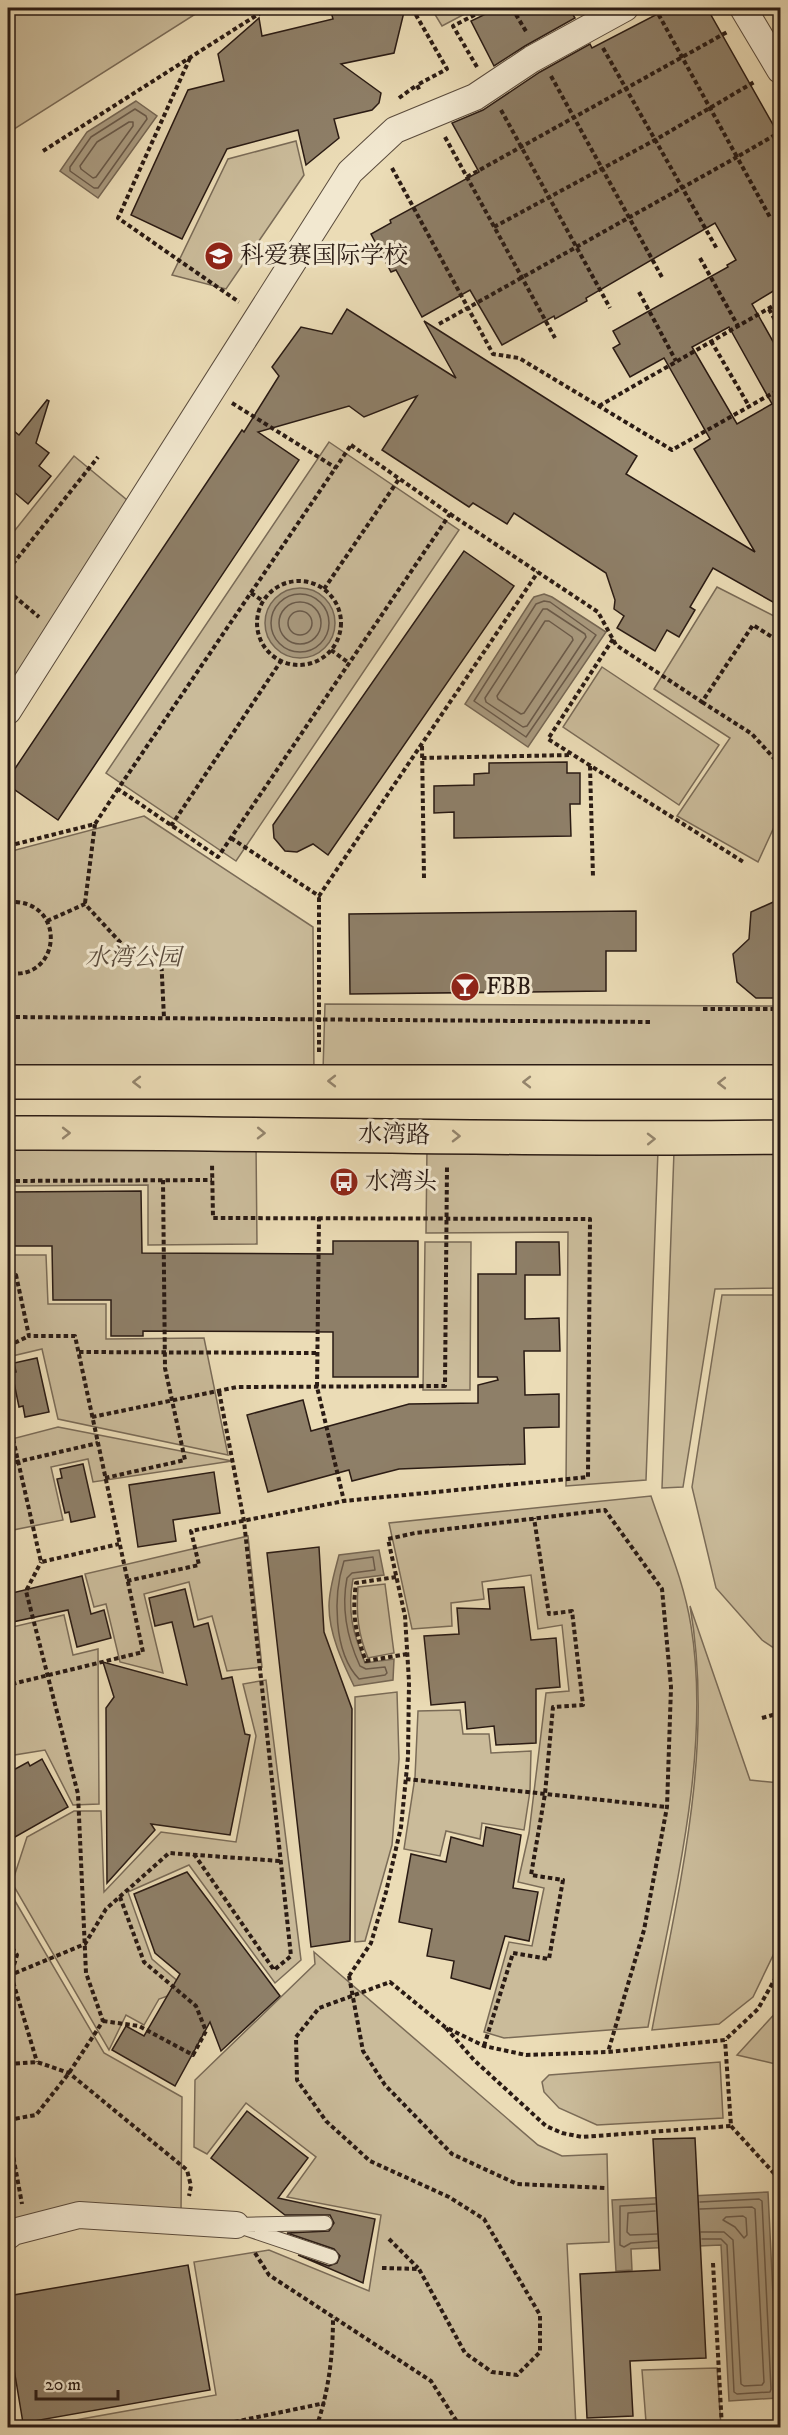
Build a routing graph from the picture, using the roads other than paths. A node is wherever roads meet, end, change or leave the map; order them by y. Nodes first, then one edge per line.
1 (625, 8) edge
2 (747, 13) edge
3 (780, 69) edge
4 (8, 711) edge
5 (780, 1082) edge
6 (8, 1083) edge
7 (8, 1133) edge
8 (780, 1137) edge
9 (325, 2223) dead end
10 (236, 2225) junction
11 (17, 2232) edge
12 (331, 2257) dead end

1 - 4 street
2 - 3 street
5 -> 6 main road
7 -> 8 main road, 水湾路
9 - 10 lane
10 - 11 street
10 - 12 lane

